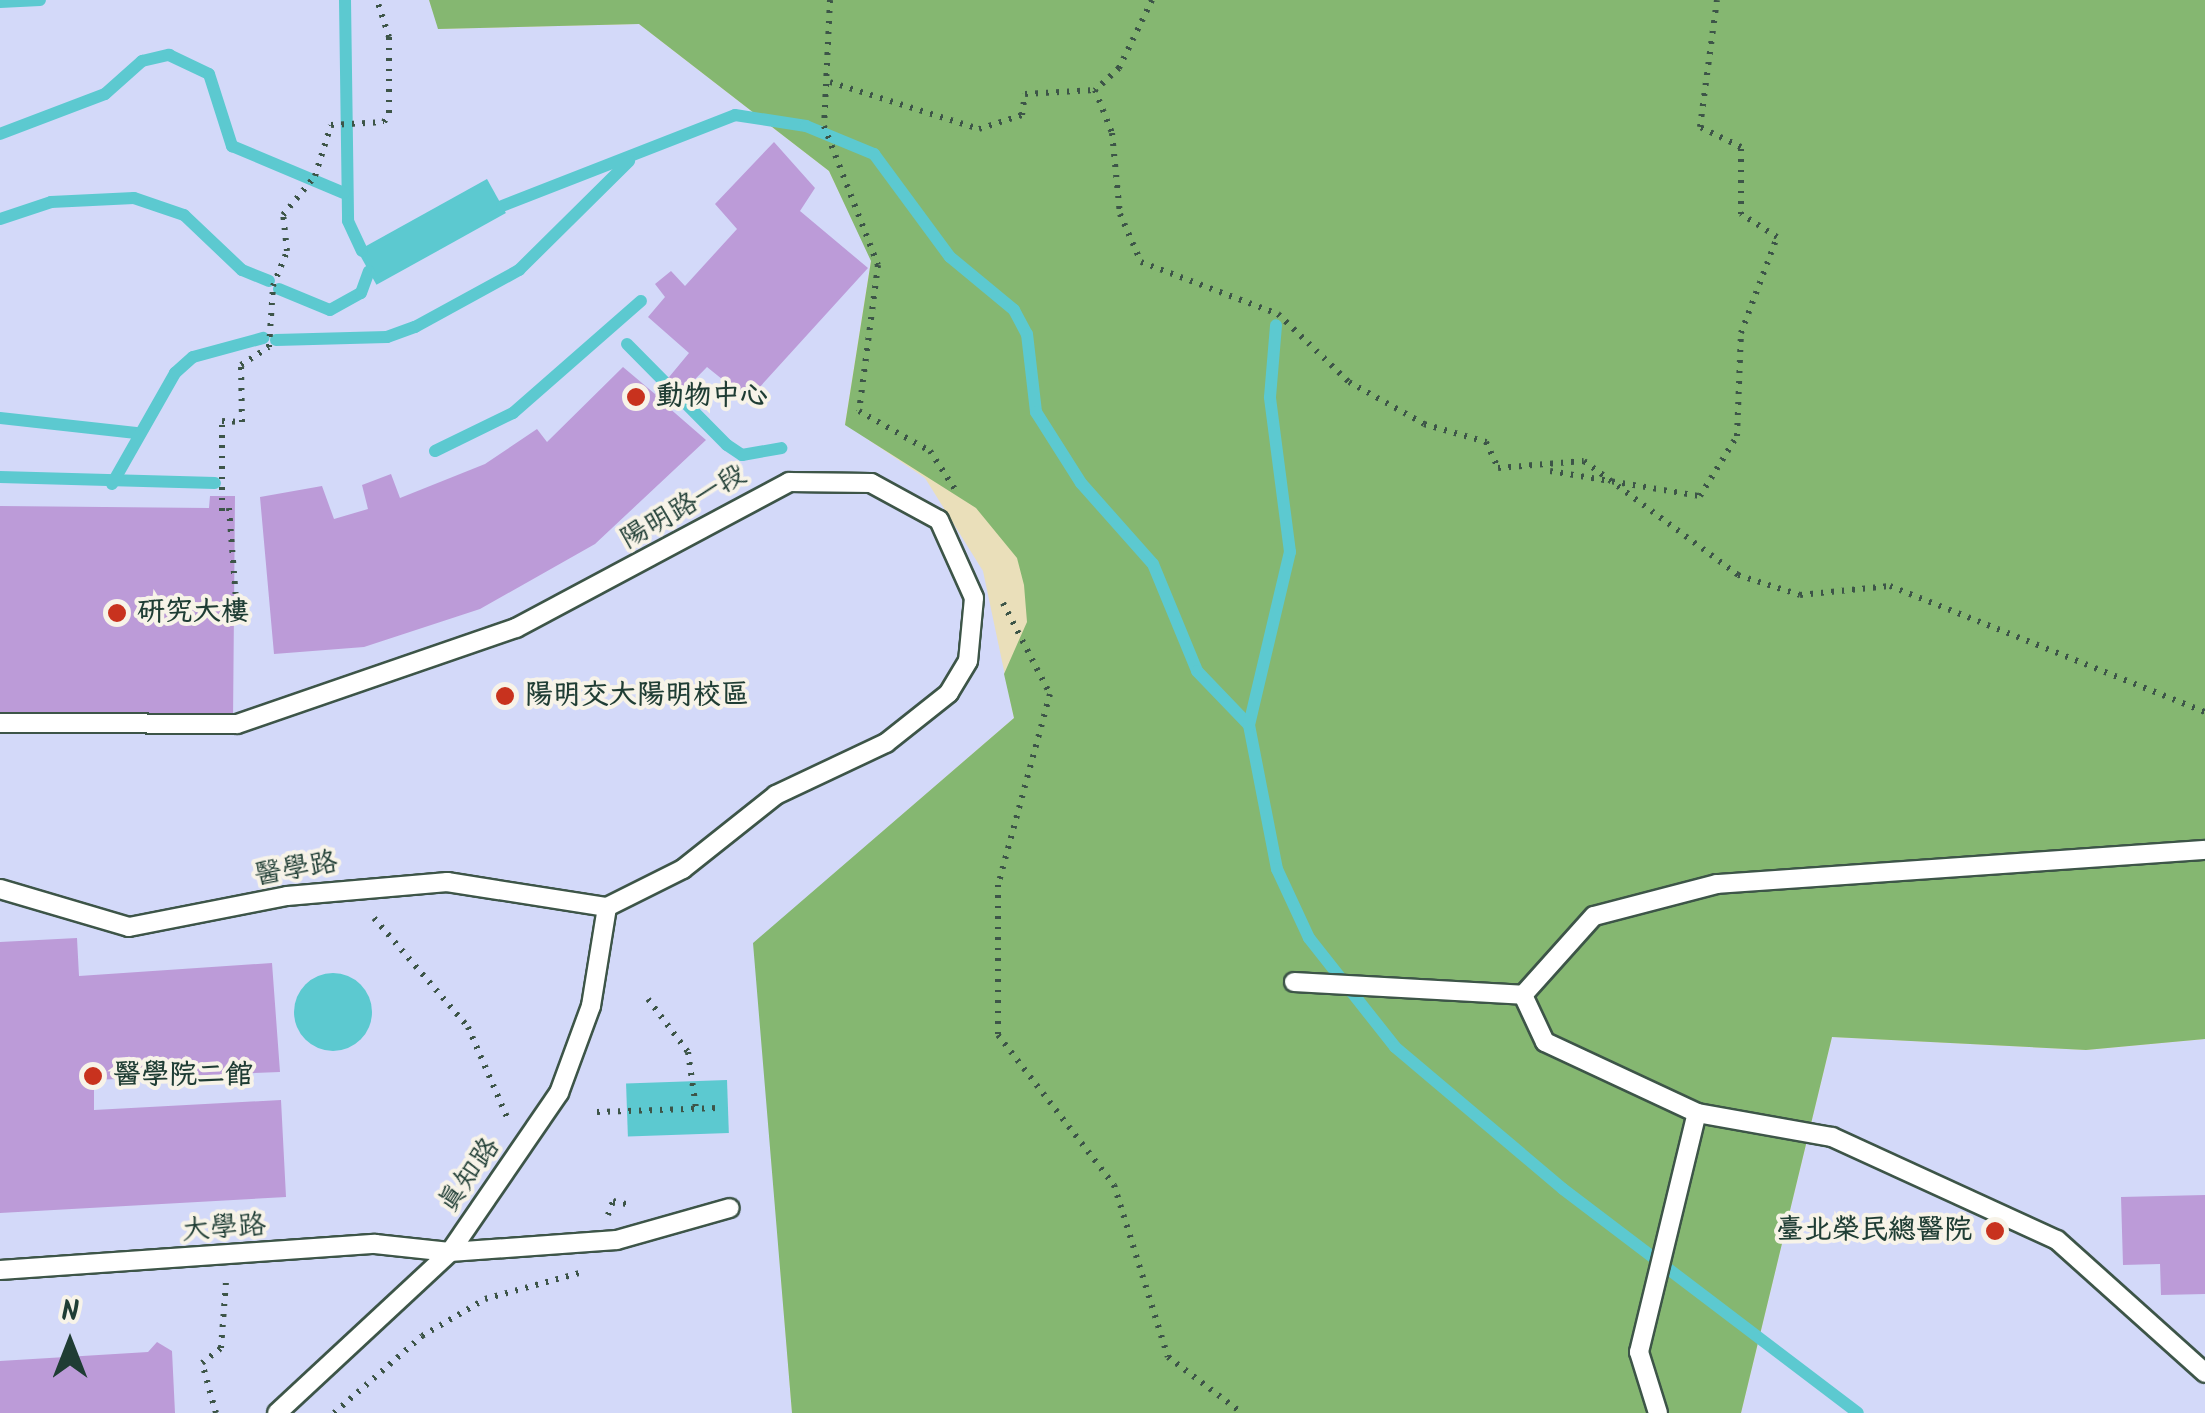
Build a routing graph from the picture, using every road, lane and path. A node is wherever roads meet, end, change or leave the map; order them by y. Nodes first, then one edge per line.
1 (376, 0) edge
2 (830, 0) edge
3 (1152, 0) edge
4 (1717, 0) edge
5 (830, 82) junction
6 (1095, 90) junction
7 (1544, 470) junction
8 (1608, 479) junction
9 (967, 510) dead end
10 (1000, 596) dead end
11 (236, 600) dead end
12 (2205, 712) edge
13 (0, 723) edge
14 (2205, 850) edge
15 (0, 889) edge
16 (365, 908) dead end
17 (607, 908) junction
18 (1294, 982) dead end
19 (1523, 995) junction
20 (648, 999) dead end
21 (696, 1108) junction
22 (718, 1108) dead end
23 (596, 1112) dead end
24 (1697, 1112) junction
25 (517, 1157) junction
26 (614, 1202) dead end
27 (730, 1208) dead end
28 (598, 1240) junction
29 (450, 1252) junction
30 (226, 1257) junction
31 (0, 1270) edge
32 (2205, 1373) edge
33 (216, 1413) edge
34 (277, 1413) edge
35 (334, 1413) edge
36 (1242, 1413) edge
37 (1658, 1413) edge

1 - 11 path
2 - 5 path
3 - 6 path
4 - 8 path
5 - 6 path
5 - 9 path
6 - 7 path
7 - 8 path
7 - 8 path
8 - 12 path
10 - 36 path
13 - 17 lane, 陽明路一段
14 - 19 lane
15 - 17 lane, 醫學路
16 - 25 path
17 - 25 lane, 真知路
18 - 19 lane
19 - 24 lane
20 - 21 path
21 - 22 path
21 - 23 path
24 - 32 lane
24 - 37 lane
25 - 29 lane, 真知路
26 - 28 path
27 - 28 lane, 大學路
28 - 29 lane, 大學路
28 - 35 path
29 - 30 lane, 大學路
29 - 34 lane, 真知路
30 - 31 lane, 大學路
30 - 33 path

